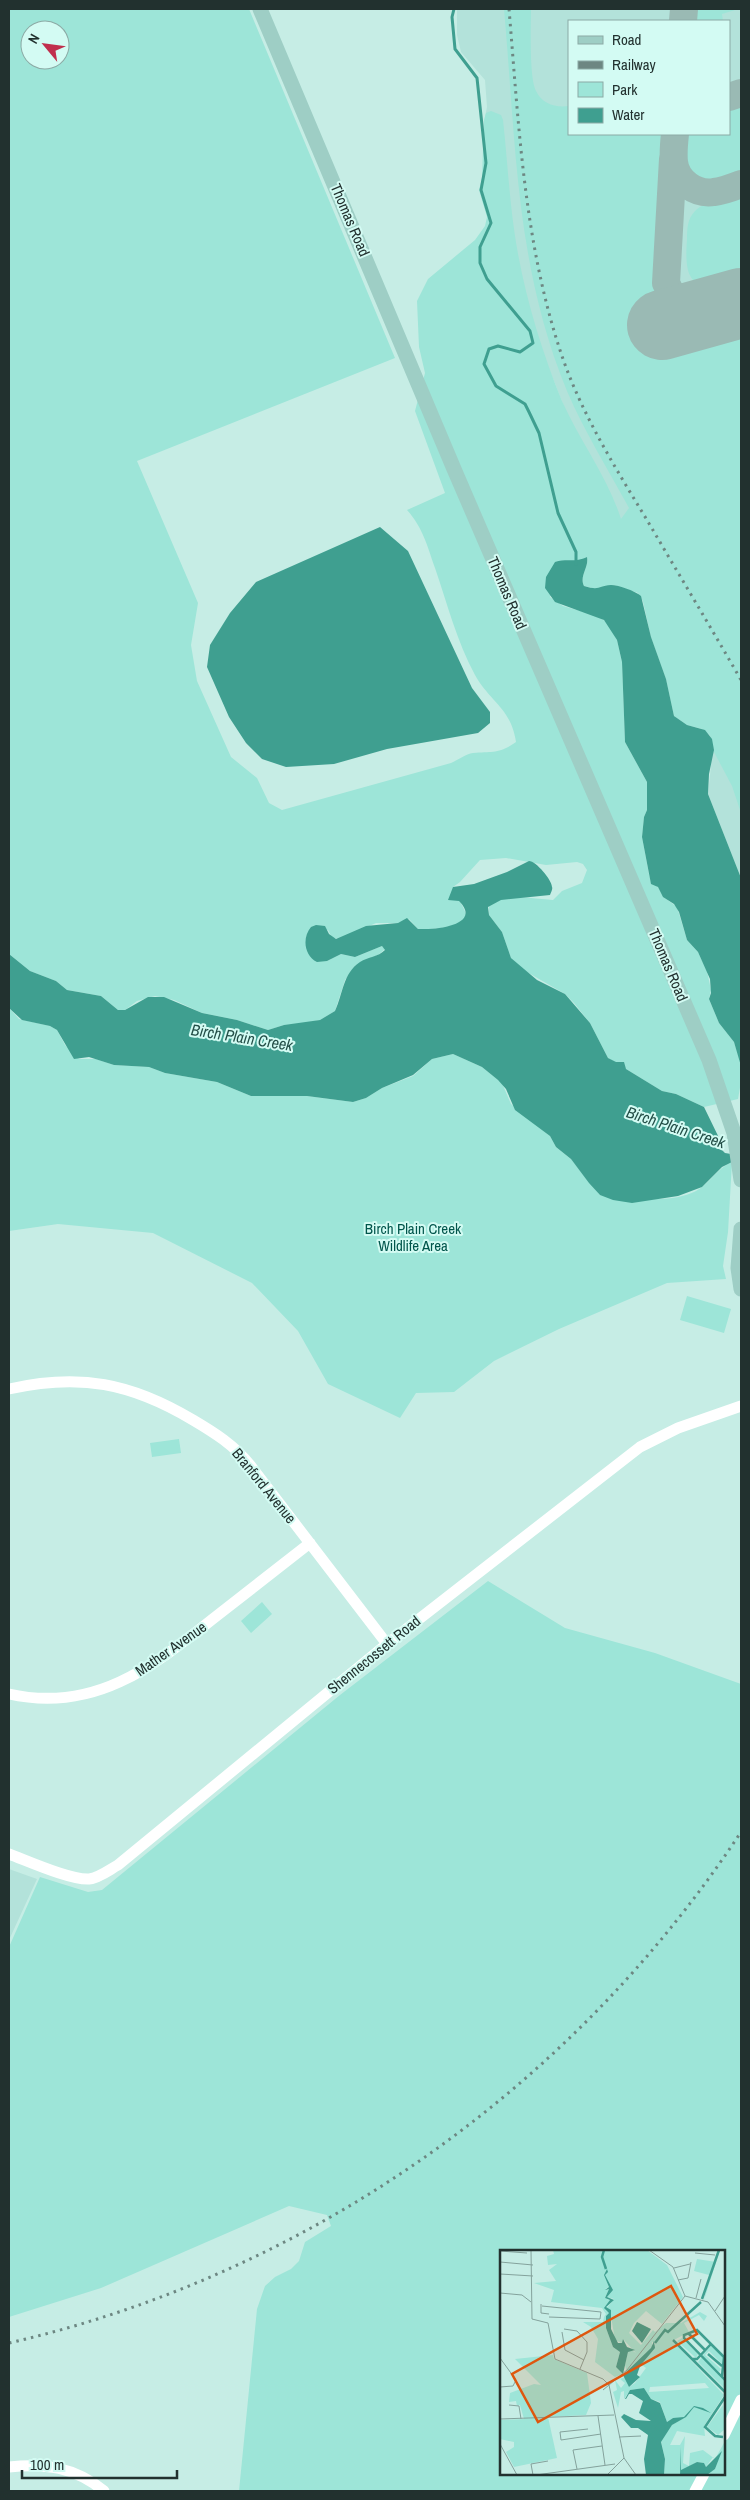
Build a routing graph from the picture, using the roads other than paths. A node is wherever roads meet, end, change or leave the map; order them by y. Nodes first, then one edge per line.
1 (260, 9) edge
2 (741, 1180) edge
3 (741, 1229) edge
4 (741, 1289) edge
5 (9, 1389) edge
6 (741, 1406) edge
7 (310, 1543) junction
8 (387, 1644) junction
9 (9, 1694) edge
10 (9, 1854) edge
11 (741, 2400) edge
12 (725, 2433) edge
13 (9, 2467) edge
14 (703, 2475) edge
15 (104, 2491) edge
16 (695, 2491) edge

1 - 2 main road, Thomas Road
3 - 4 main road
5 - 7 street, Branford Avenue
6 - 8 street, Shennecossett Road
7 - 8 street, Branford Avenue
7 - 9 street, Mather Avenue
8 - 10 street, Shennecossett Road
11 - 12 street
13 - 15 street
14 - 16 street

